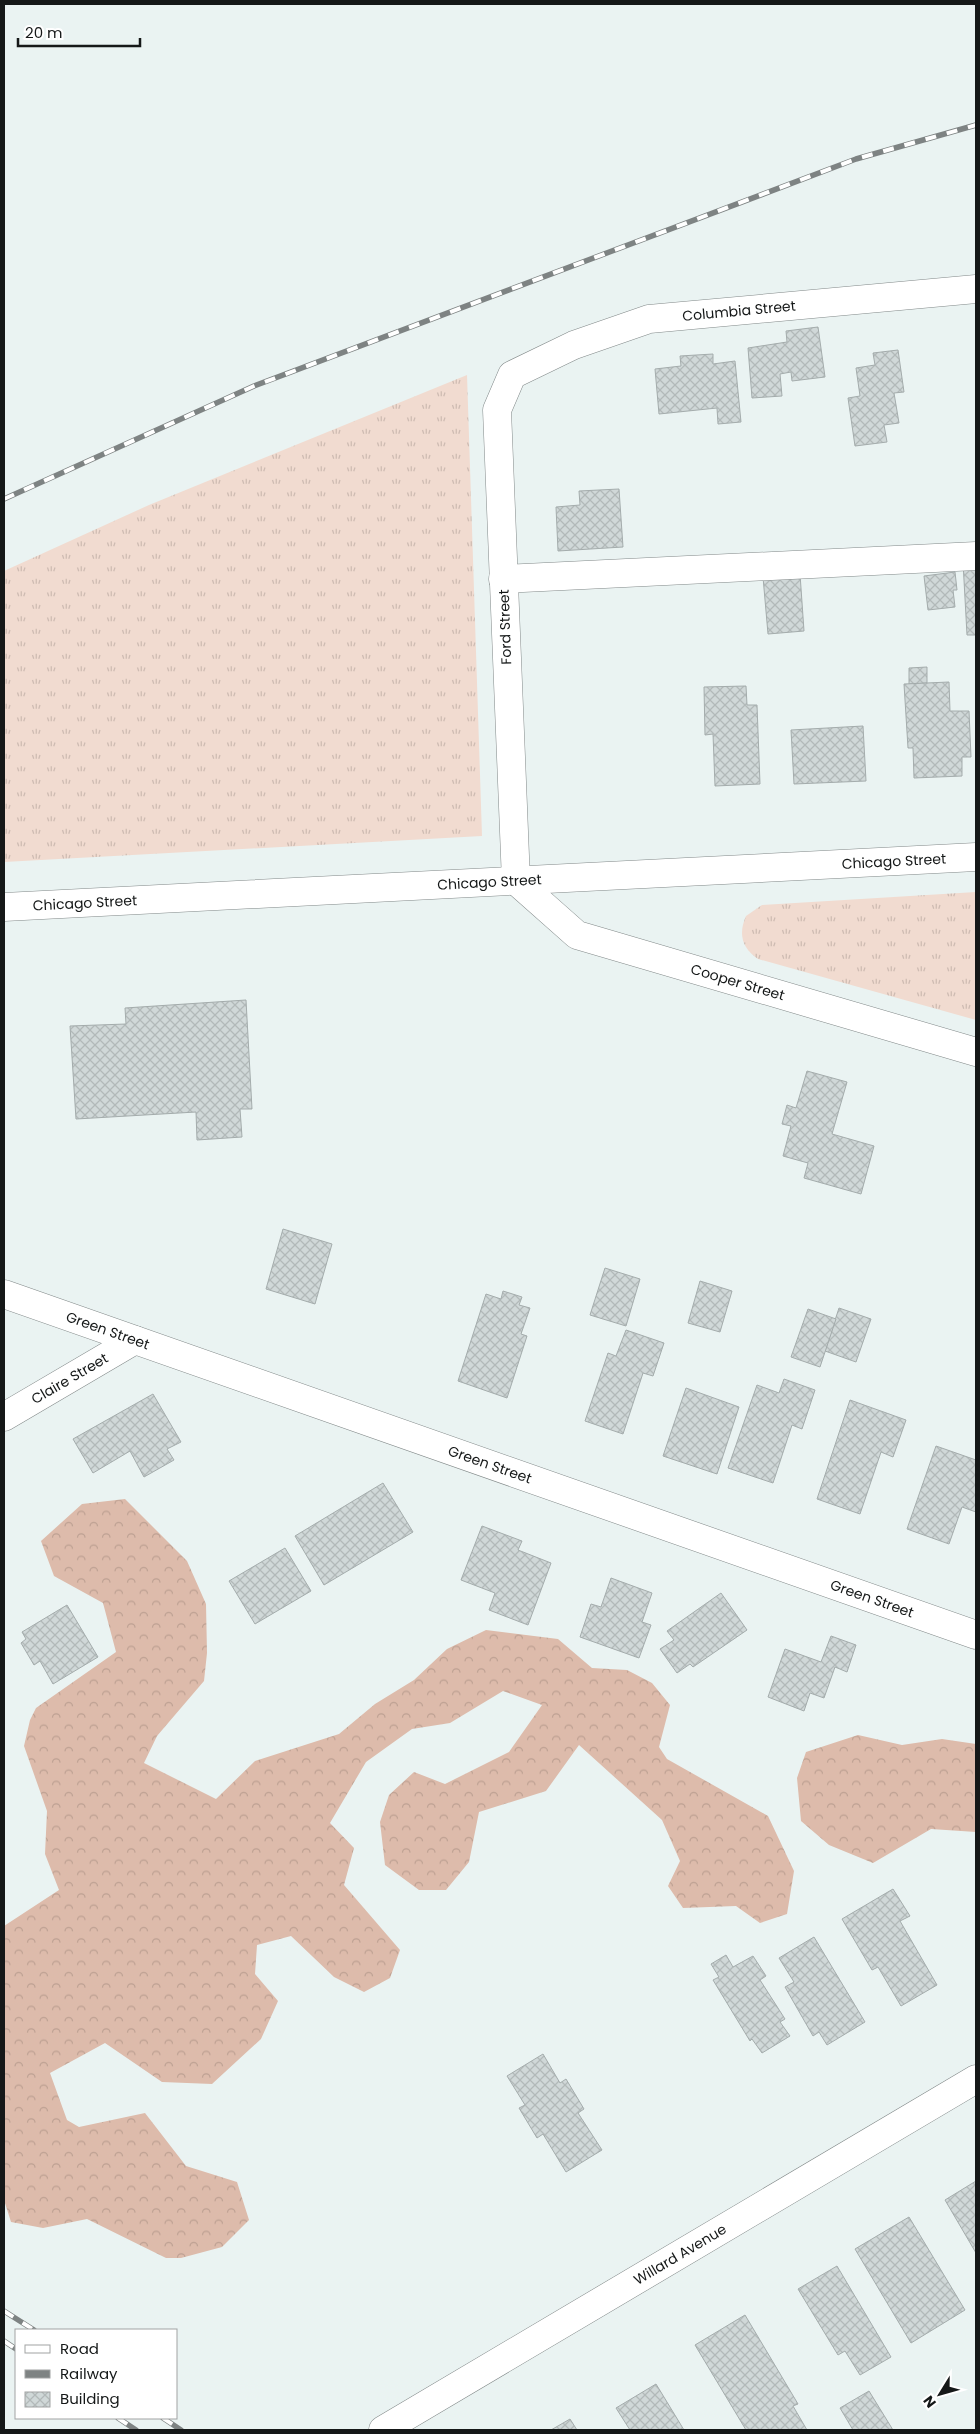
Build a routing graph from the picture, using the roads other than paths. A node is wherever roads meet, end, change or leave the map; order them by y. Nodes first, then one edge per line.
1 (976, 288) edge
2 (512, 375) joint
3 (976, 556) edge
4 (503, 579) junction
5 (976, 857) edge
6 (516, 881) junction
7 (4, 907) edge
8 (976, 1052) edge
9 (4, 1294) edge
10 (135, 1340) junction
11 (4, 1417) edge
12 (976, 1635) edge
13 (976, 2079) edge
14 (383, 2430) edge

1 - 2 street, Columbia Street
2 - 4 street, Ford Street
3 - 4 street
4 - 6 street, Ford Street
5 - 6 street, Chicago Street
6 - 7 street, Chicago Street
6 - 8 street, Cooper Street
9 - 10 street, Green Street
10 - 11 street, Claire Street
10 - 12 street, Green Street
13 - 14 street, Willard Avenue

